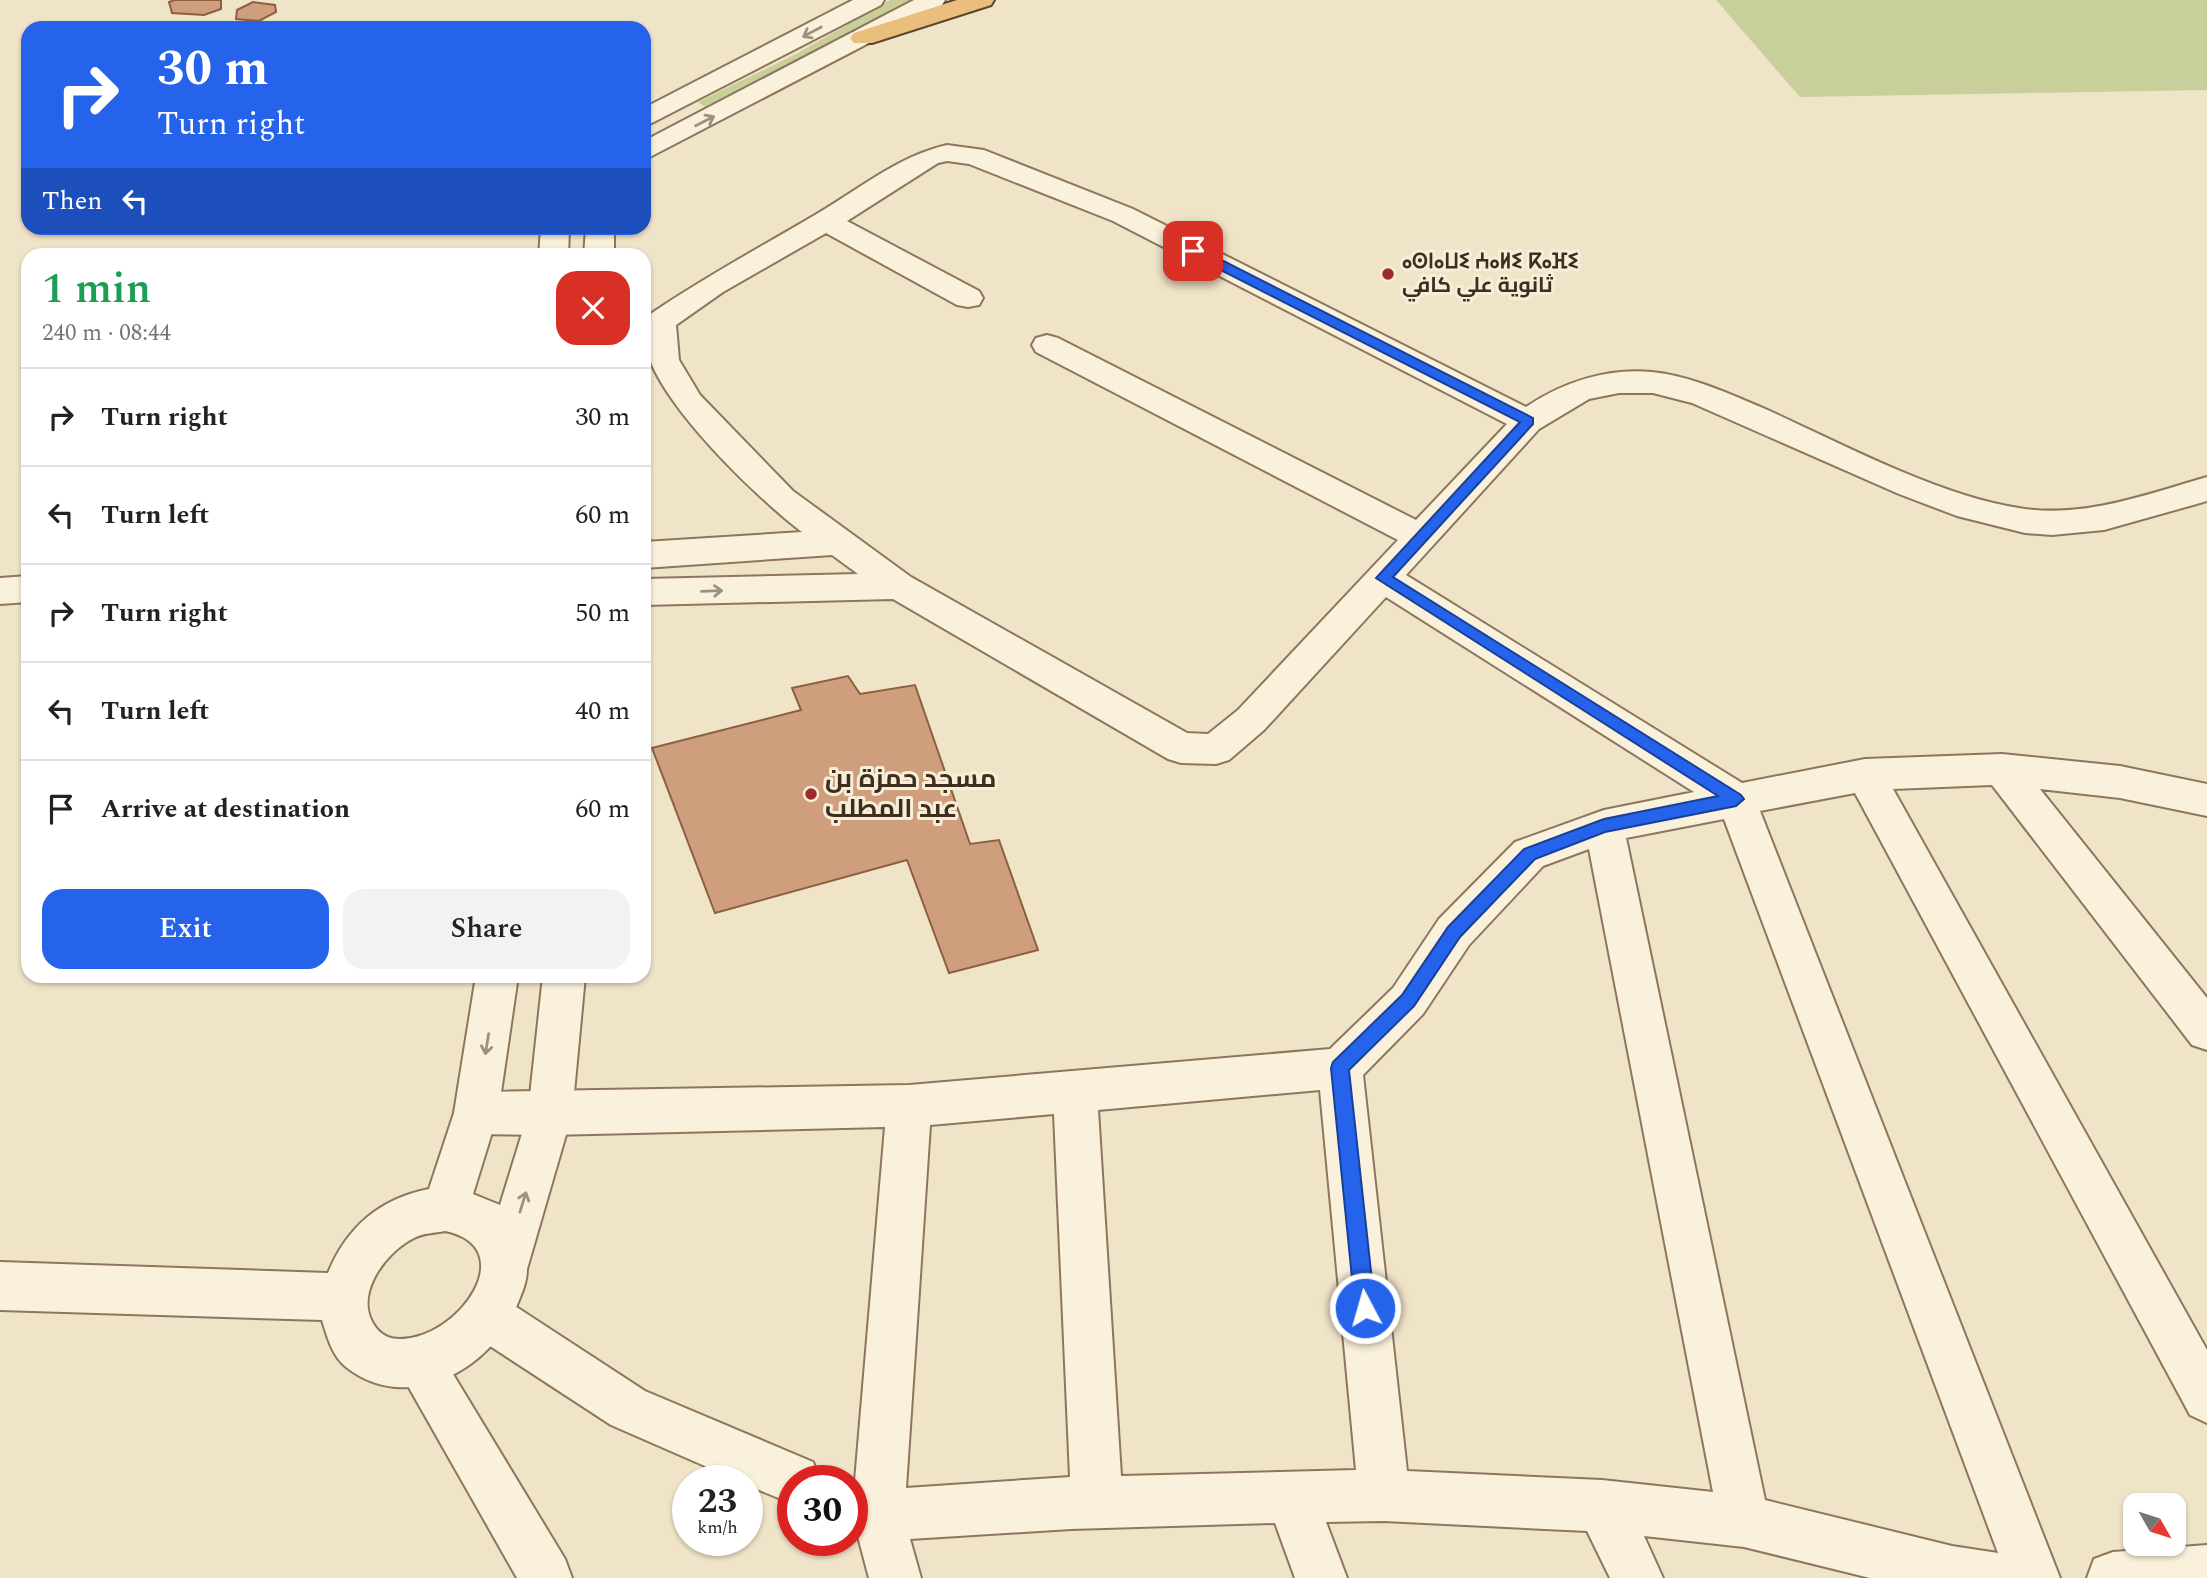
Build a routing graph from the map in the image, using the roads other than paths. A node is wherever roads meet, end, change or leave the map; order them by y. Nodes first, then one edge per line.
1 (872, 0) edge
2 (933, 0) edge
3 (982, 0) edge
4 (863, 38) junction
5 (651, 115) edge
6 (651, 148) edge
7 (826, 221) junction
8 (968, 298) dead end
9 (652, 320) edge
10 (1047, 345) dead end
11 (1528, 421) junction
12 (2207, 489) edge
13 (1421, 537) junction
14 (836, 542) junction
15 (651, 555) edge
16 (1383, 578) junction
17 (899, 586) junction
18 (21, 590) edge
19 (0, 592) edge
20 (651, 593) edge
21 (2002, 769) junction
22 (1865, 775) junction
23 (1736, 799) junction
24 (2207, 800) edge
25 (1604, 825) junction
26 (496, 983) edge
27 (563, 983) edge
28 (2207, 1031) edge
29 (1340, 1068) junction
30 (1075, 1089) junction
31 (909, 1106) junction
32 (476, 1113) junction
33 (550, 1114) junction
34 (445, 1209) junction
35 (504, 1267) junction
36 (0, 1286) edge
37 (344, 1297) junction
38 (487, 1316) junction
39 (419, 1363) junction
40 (2207, 1398) edge
41 (777, 1472) edge
42 (868, 1483) edge
43 (1384, 1495) junction
44 (1291, 1497) junction
45 (1097, 1502) junction
46 (1602, 1506) junction
47 (868, 1511) edge
48 (868, 1518) edge
49 (1744, 1521) junction
50 (2207, 1571) edge
51 (1968, 1576) edge
52 (546, 1578) edge
53 (895, 1578) edge
54 (1321, 1578) edge
55 (1637, 1578) edge
56 (2034, 1578) edge
57 (2113, 1578) edge

1 -> 5 street
2 - 4 street
3 - 4 highway
6 -> 4 street
7 - 8 street
7 - 9 street
7 - 11 street
9 - 14 street
10 - 13 street
11 - 12 street
11 - 13 street
13 - 16 street
14 - 15 street
14 - 17 street
16 - 17 street
16 - 23 street
20 -> 17 street
18 - 19 street
21 - 22 street
21 - 24 street
21 - 28 street
22 - 23 street
22 - 40 street
23 - 25 street
23 - 56 street
25 - 29 street
25 - 49 street
26 -> 32 street
27 - 33 street
29 - 30 street
29 - 43 street
30 - 31 street
30 - 45 street
31 - 33 street
31 - 42 street
32 - 33 street
32 - 34 street
35 -> 33 street
34 - 35 street
34 - 37 street
35 - 38 street
36 - 37 street
37 - 39 street
38 - 39 street
38 - 41 street
39 - 52 street
43 - 44 street
43 - 46 street
44 - 45 street
44 - 54 street
45 - 47 street
46 - 49 street
46 - 55 street
48 - 53 street
49 - 51 street
50 - 57 street

